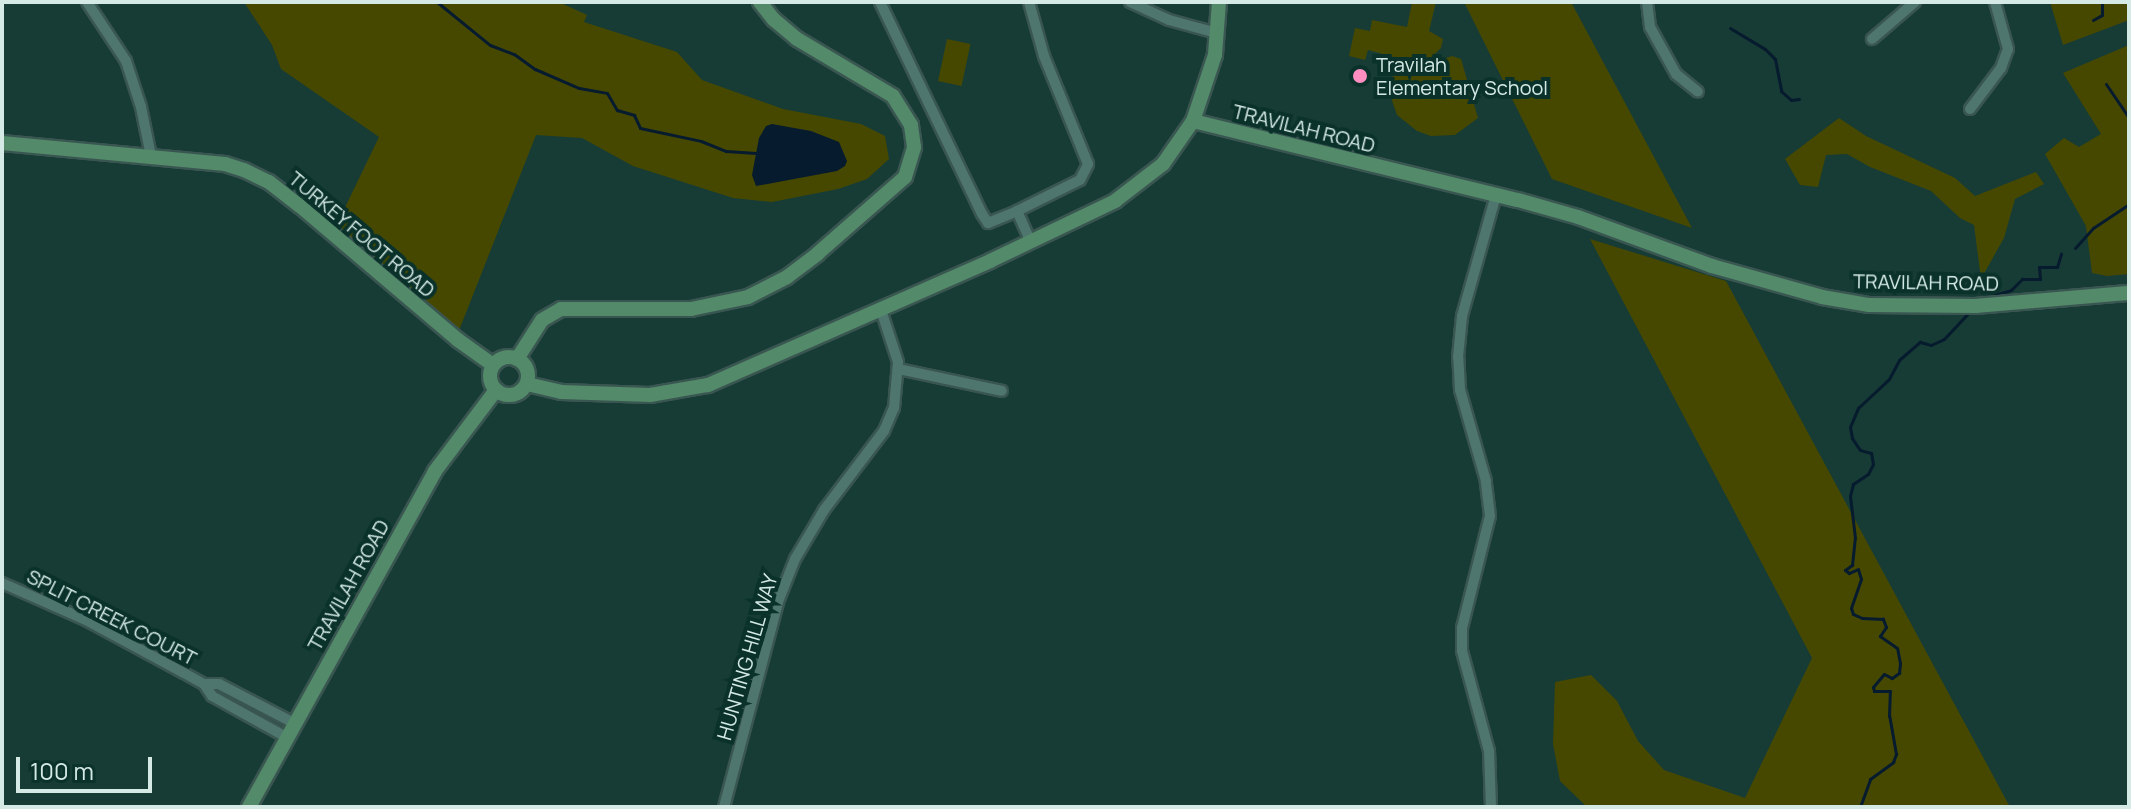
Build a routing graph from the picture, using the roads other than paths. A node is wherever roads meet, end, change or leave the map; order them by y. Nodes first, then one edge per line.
1 (87, 2) edge
2 (760, 2) edge
3 (880, 2) edge
4 (1029, 2) edge
5 (1130, 2) edge
6 (1219, 2) edge
7 (1647, 2) edge
8 (1915, 2) edge
9 (1995, 2) edge
10 (1217, 33) junction
11 (1872, 39) dead end
12 (1698, 92) dead end
13 (1970, 109) dead end
14 (1193, 121) junction
15 (2, 143) edge
16 (151, 156) junction
17 (1496, 195) junction
18 (1017, 211) junction
19 (1031, 242) junction
20 (2129, 293) edge
21 (881, 310) junction
22 (517, 359) junction
23 (493, 365) junction
24 (898, 369) junction
25 (527, 384) junction
26 (496, 390) junction
27 (1002, 391) dead end
28 (2, 583) edge
29 (204, 684) junction
30 (294, 723) junction
31 (286, 737) junction
32 (249, 807) edge
33 (724, 807) edge
34 (1491, 807) edge

1 - 16 street
2 - 22 main road
3 - 18 street
4 - 18 street
5 - 10 street
6 - 10 main road
7 - 12 street
8 - 11 street
9 - 13 street
10 - 14 main road
14 - 17 main road, TRAVILAH ROAD
14 - 19 main road
15 - 16 main road, TURKEY FOOT ROAD
16 - 23 main road, TURKEY FOOT ROAD
17 - 20 main road, TRAVILAH ROAD
17 - 34 street
18 - 19 street
19 - 21 main road
21 - 24 street, HUNTING HILL WAY
21 - 25 main road
22 - 23 main road
22 - 25 main road
23 - 26 main road
24 - 27 street
24 - 33 street, HUNTING HILL WAY
25 - 26 main road
26 - 30 main road, TRAVILAH ROAD
28 - 29 street, SPLIT CREEK COURT
29 - 30 street, SPLIT CREEK COURT
29 - 31 street, SPLIT CREEK COURT
30 - 31 main road, TRAVILAH ROAD
31 - 32 main road, TRAVILAH ROAD

